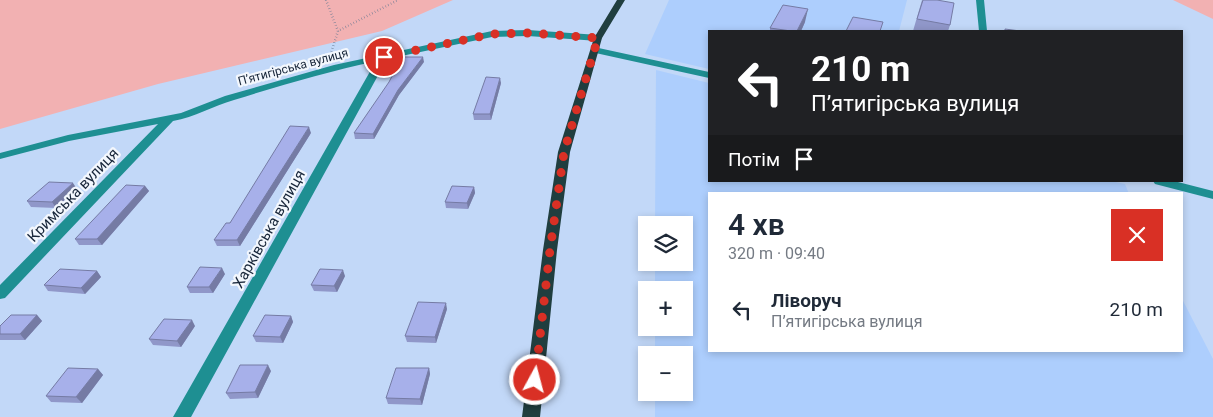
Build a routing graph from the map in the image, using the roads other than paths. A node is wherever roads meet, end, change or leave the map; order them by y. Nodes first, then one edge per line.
1 (620, 0) edge
2 (980, 0) edge
3 (983, 30) edge
4 (596, 44) junction
5 (384, 57) junction
6 (708, 75) edge
7 (170, 118) junction
8 (0, 156) edge
9 (1163, 182) edge
10 (1213, 195) edge
11 (0, 294) edge
12 (182, 417) edge
13 (531, 417) edge

1 - 4 main road
2 - 3 street
4 - 5 street, П’ятигірська вулиця
4 - 6 street, П’ятигірська вулиця
4 - 13 main road
5 - 7 street, П’ятигірська вулиця
5 - 12 street, Харківська вулиця
7 - 8 street, П’ятигірська вулиця
7 - 11 street, Кримська вулиця
9 - 10 street

